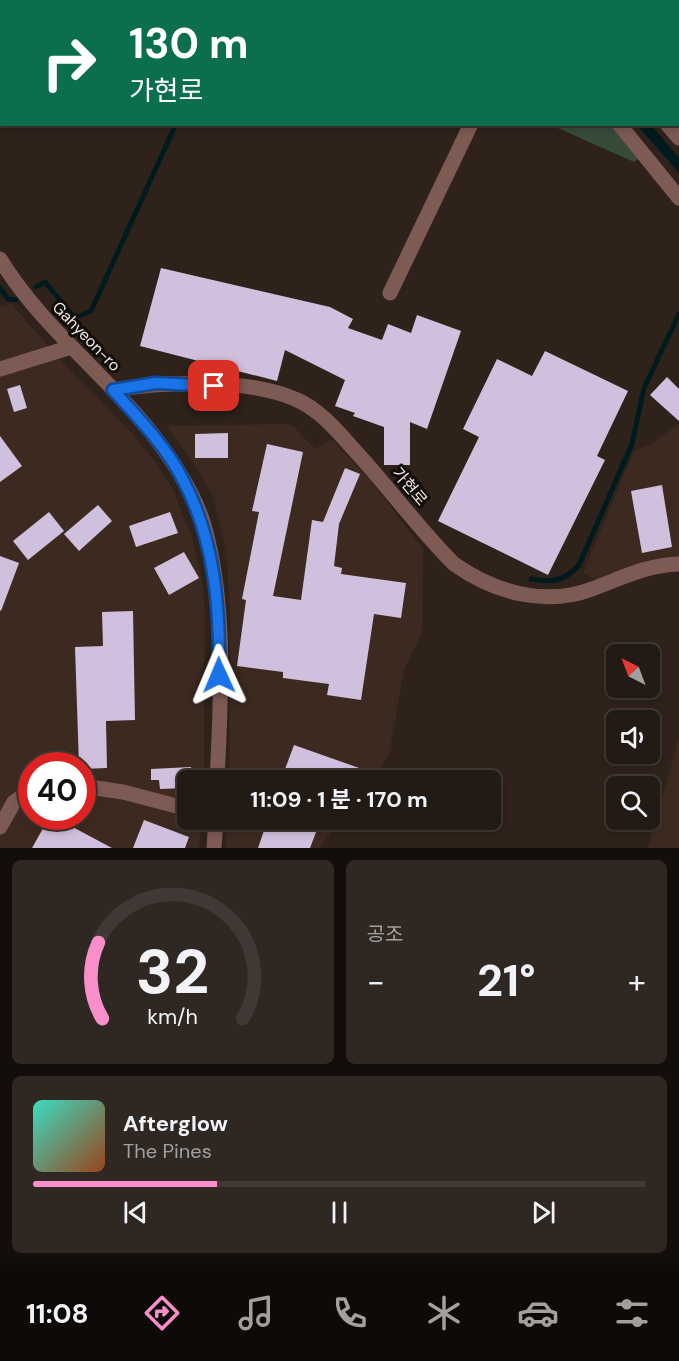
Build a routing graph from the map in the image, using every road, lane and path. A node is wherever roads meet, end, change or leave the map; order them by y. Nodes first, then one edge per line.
1 (470, 126) edge
2 (620, 126) edge
3 (670, 126) edge
4 (679, 138) edge
5 (679, 198) edge
6 (0, 259) edge
7 (390, 293) dead end
8 (71, 347) junction
9 (0, 369) edge
10 (113, 390) junction
11 (679, 564) edge
12 (218, 770) edge
13 (96, 788) edge
14 (18, 799) edge
15 (177, 806) edge
16 (0, 827) edge
17 (215, 830) edge
18 (214, 848) edge

1 - 7 street
2 - 5 street
3 - 4 street
6 - 8 street, Gahyeon-ro
8 - 9 street
8 - 10 street, Gahyeon-ro
10 - 11 street, 가현로
10 - 12 street, Gahyeon-ro
13 - 15 street
14 - 16 street
17 - 18 street

